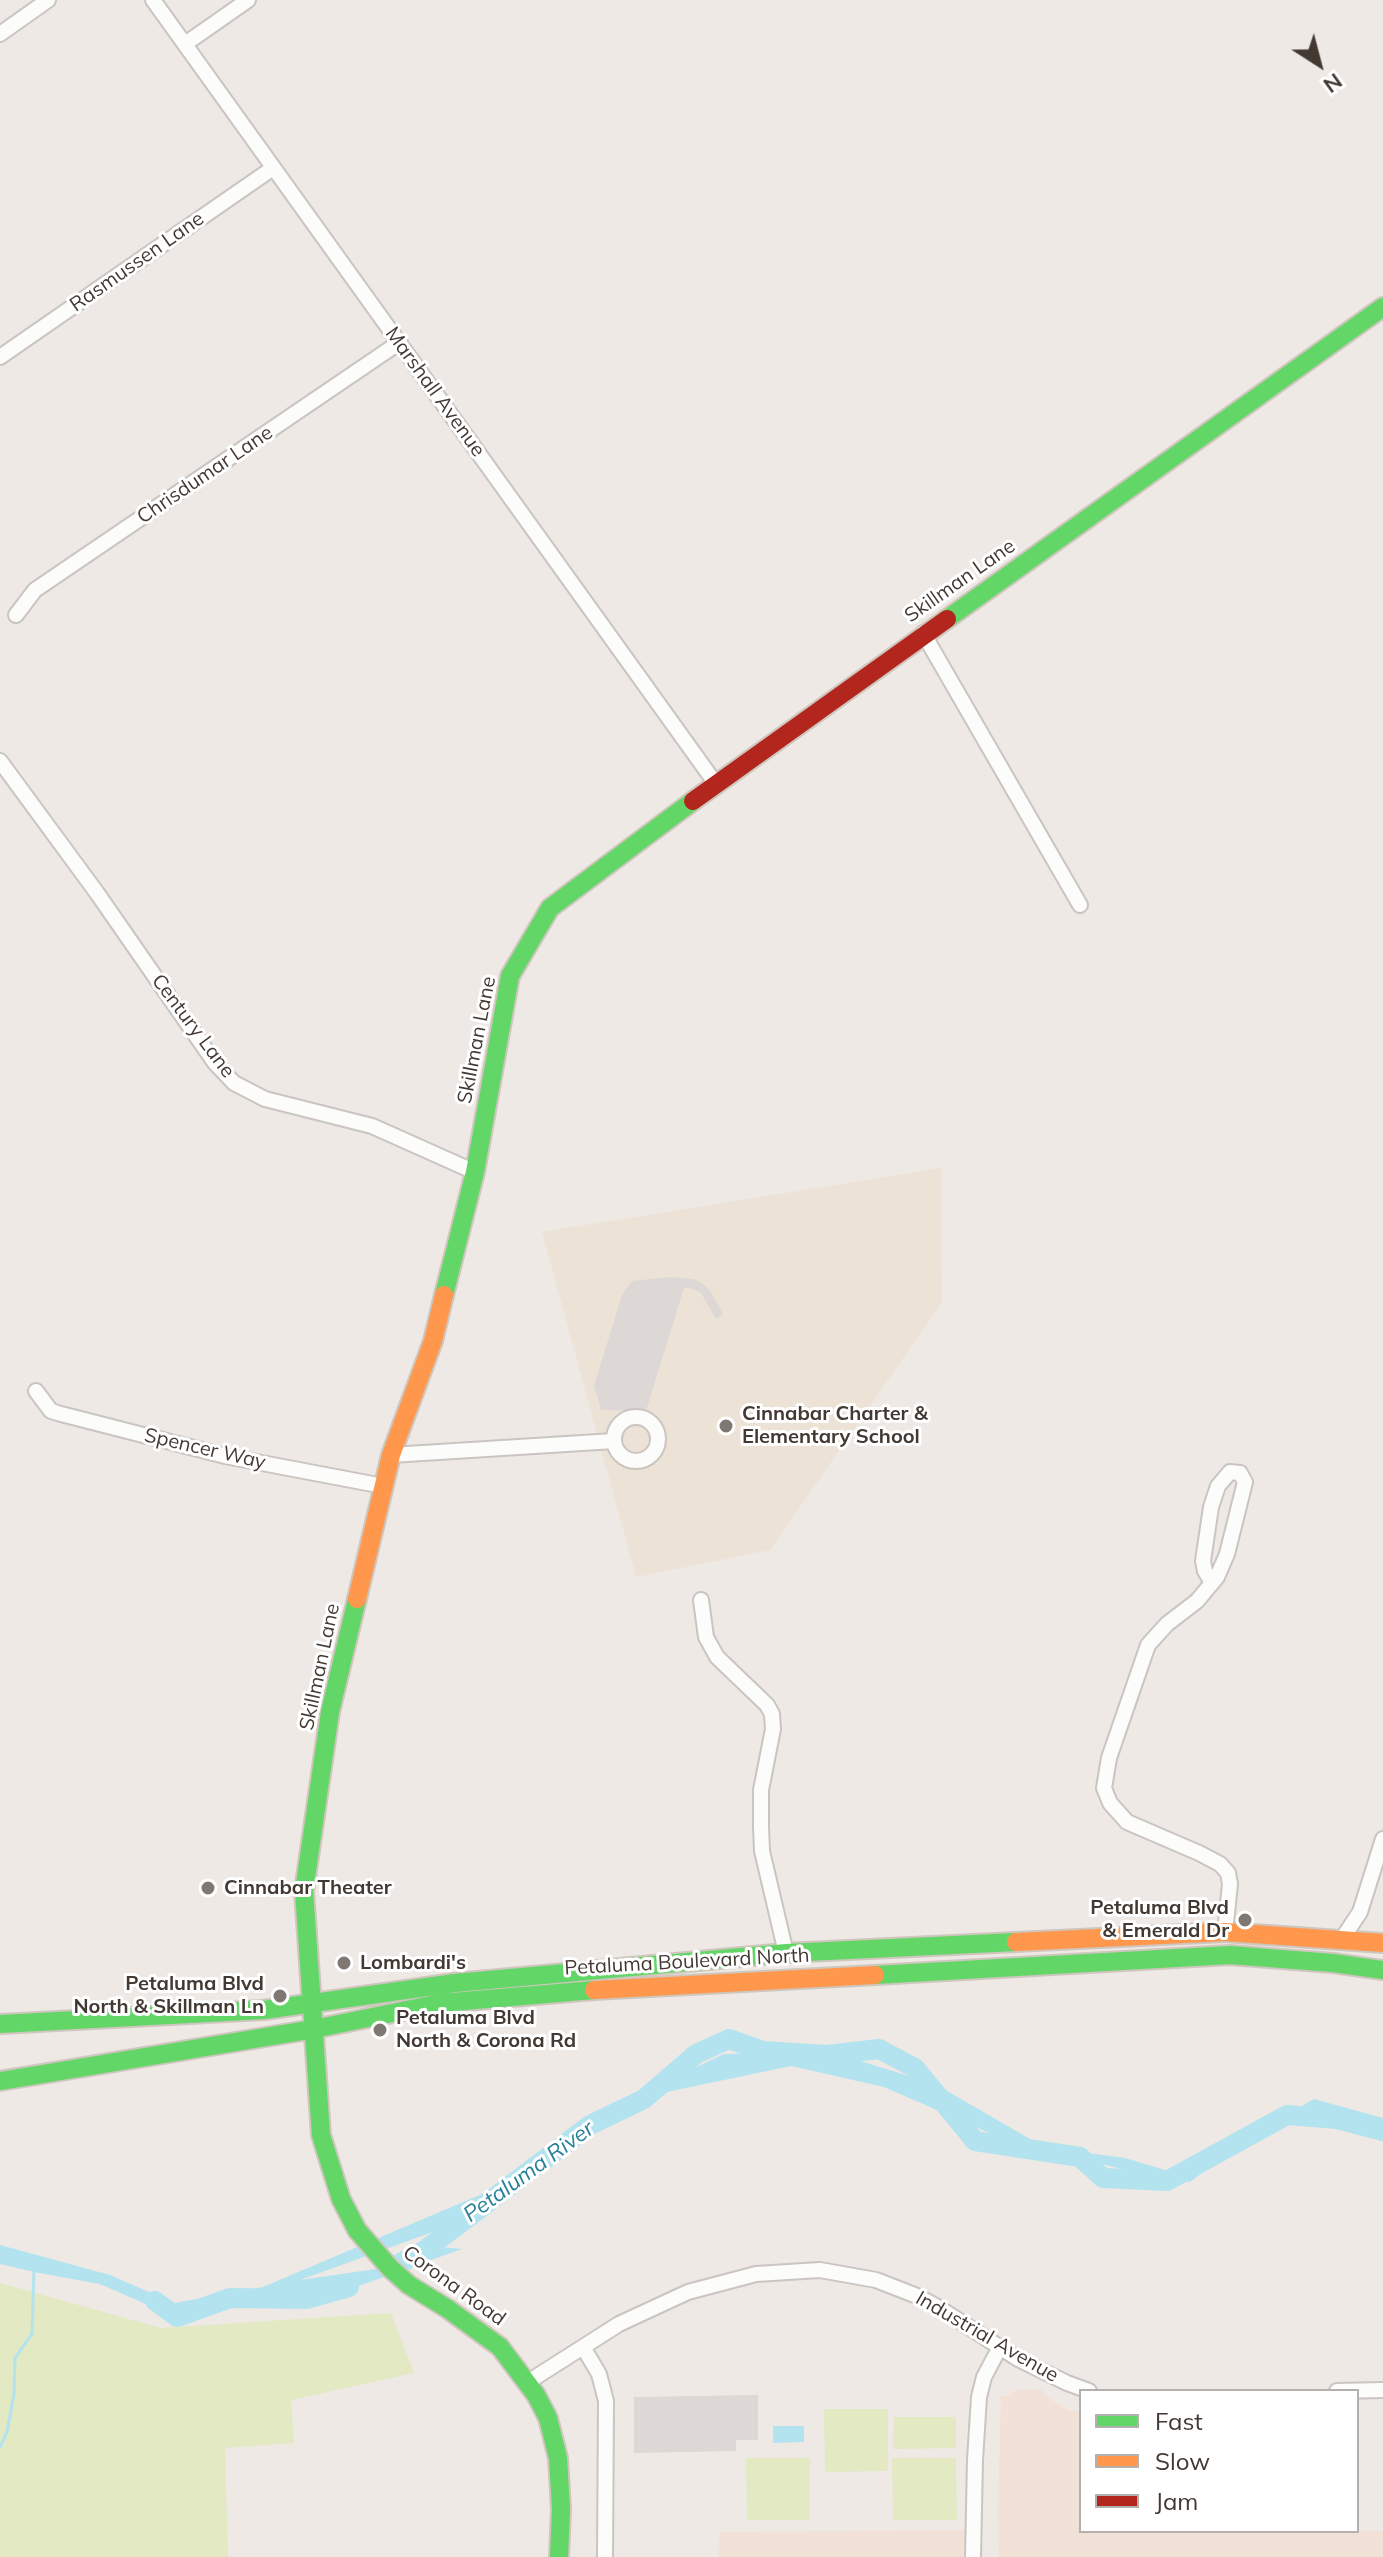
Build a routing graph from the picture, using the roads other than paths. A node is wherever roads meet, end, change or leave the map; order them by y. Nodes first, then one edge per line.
1 (48, 0) edge
2 (153, 0) edge
3 (248, 0) edge
4 (0, 34) edge
5 (185, 44) junction
6 (273, 168) junction
7 (1383, 307) edge
8 (400, 342) junction
9 (0, 357) edge
10 (16, 615) dead end
11 (923, 633) junction
12 (0, 761) edge
13 (716, 784) junction
14 (1080, 905) dead end
15 (475, 1172) junction
16 (36, 1391) dead end
17 (614, 1441) dead end
18 (391, 1455) junction
19 (383, 1486) junction
20 (1212, 1583) junction
21 (701, 1600) dead end
22 (1383, 1839) edge
23 (1225, 1932) junction
24 (1342, 1939) junction
25 (1383, 1943) edge
26 (786, 1953) junction
27 (1383, 1970) edge
28 (313, 2003) junction
29 (0, 2024) edge
30 (314, 2029) junction
31 (0, 2081) edge
32 (583, 2347) junction
33 (1000, 2347) junction
34 (528, 2382) junction
35 (1084, 2389) edge
36 (1383, 2390) edge
37 (1359, 2391) edge
38 (559, 2557) edge
39 (605, 2557) edge
40 (973, 2557) edge

1 - 4 street
2 - 5 street, Marshall Avenue
3 - 5 street
5 - 6 street, Marshall Avenue
6 - 8 street, Marshall Avenue
6 - 9 street, Rasmussen Lane
7 - 11 main road, Skillman Lane
8 - 10 street, Chrisdumar Lane
8 - 13 street, Marshall Avenue
11 - 13 main road, Skillman Lane
11 - 14 street
12 - 15 street, Century Lane
13 - 15 main road, Skillman Lane
15 - 18 main road, Skillman Lane
16 - 19 street, Spencer Way
17 - 18 street
18 - 19 main road, Skillman Lane
19 - 28 main road, Skillman Lane
20 - 20 street
20 - 23 street
21 - 26 street
22 - 24 street
23 - 24 main road, Petaluma Boulevard North
23 - 26 main road, Petaluma Boulevard North
24 - 25 main road, Petaluma Boulevard North
26 - 28 main road, Petaluma Boulevard North
27 - 30 main road, Petaluma Boulevard North
28 - 29 main road, Petaluma Boulevard North
28 - 30 main road, Corona Road
30 - 31 main road, Petaluma Boulevard North
30 - 34 main road, Corona Road
32 - 33 street, Industrial Avenue
32 - 34 street, Industrial Avenue
32 - 39 street
33 - 35 street, Industrial Avenue
33 - 40 street
34 - 38 main road, Corona Road
36 - 37 street

